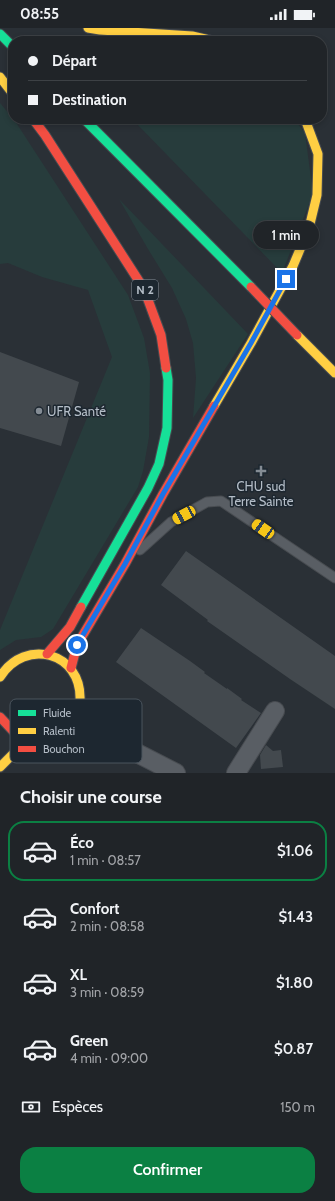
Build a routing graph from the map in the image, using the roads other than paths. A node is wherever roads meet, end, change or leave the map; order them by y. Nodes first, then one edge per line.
1 (88, 28) edge
2 (0, 34) edge
3 (192, 36) edge
4 (8, 42) edge
5 (0, 77) edge
6 (8, 87) edge
7 (37, 124) edge
8 (89, 124) edge
9 (307, 124) edge
10 (335, 373) edge
11 (125, 564) junction
12 (335, 578) edge
13 (47, 654) junction
14 (71, 668) junction
15 (1, 672) edge
16 (80, 699) edge
17 (275, 711) dead end
18 (0, 717) edge
19 (10, 731) edge
20 (142, 756) edge
21 (10, 757) edge
22 (0, 767) edge
23 (176, 773) edge
24 (236, 773) edge

1 - 3 main road
2 - 4 main road
5 - 6 main road
7 - 13 main road, N 2
8 - 10 main road, bridge
9 - 11 main road
11 - 12 lane
11 - 14 main road
13 - 14 main road
13 - 15 main road
14 - 16 main road
17 - 24 street
18 - 19 main road
20 - 23 street
21 - 22 main road

